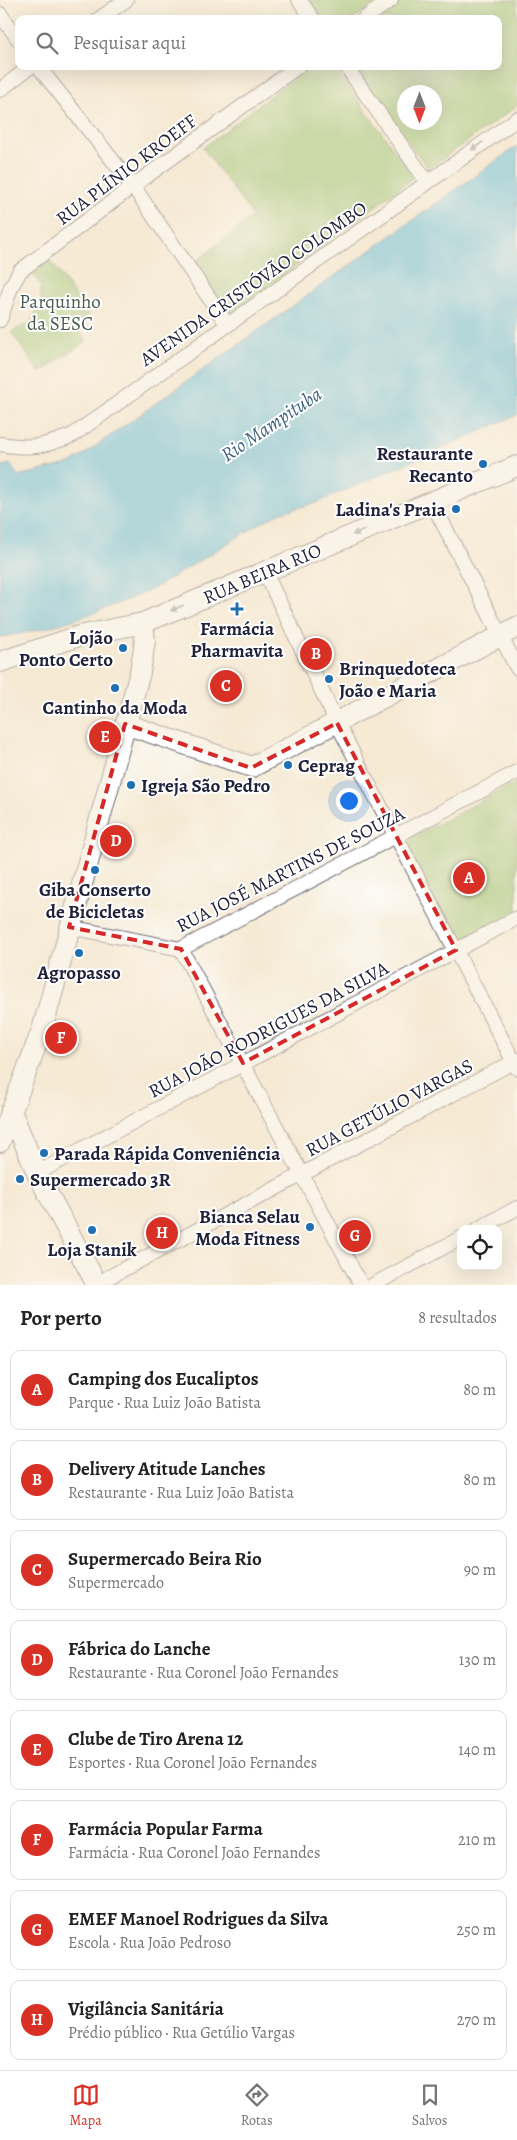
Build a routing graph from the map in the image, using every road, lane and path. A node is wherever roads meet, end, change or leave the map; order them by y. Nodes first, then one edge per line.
1 (126, 0) edge
2 (299, 0) edge
3 (390, 0) edge
4 (0, 14) edge
5 (105, 15) edge
6 (309, 15) edge
7 (369, 15) edge
8 (15, 35) edge
9 (26, 70) edge
10 (41, 70) edge
11 (292, 70) edge
12 (349, 70) edge
13 (0, 90) edge
14 (517, 119) edge
15 (427, 182) junction
16 (133, 186) junction
17 (0, 320) edge
18 (227, 324) junction
19 (0, 444) edge
20 (517, 466) edge
21 (432, 502) junction
22 (265, 572) junction
23 (143, 622) junction
24 (508, 631) edge
25 (0, 662) edge
26 (0, 668) edge
27 (517, 668) edge
28 (337, 723) junction
29 (125, 724) junction
30 (517, 772) edge
31 (396, 836) junction
32 (517, 918) edge
33 (69, 927) junction
34 (181, 949) junction
35 (456, 950) junction
36 (243, 1063) junction
37 (516, 1063) edge
38 (6, 1109) edge
39 (0, 1142) edge
40 (38, 1173) junction
41 (302, 1174) junction
42 (517, 1208) edge
43 (485, 1225) edge
44 (457, 1240) edge
45 (96, 1285) edge
46 (361, 1285) edge
47 (373, 1285) edge

1 - 5 street
2 - 6 street
3 - 7 street
4 - 8 street
9 - 13 street
10 - 16 street
11 - 16 street, RUA PLÍNIO KROEFF
12 - 15 street
14 -> 15 street, AVENIDA CRISTÓVÃO COLOMBO
15 - 18 street, AVENIDA CRISTÓVÃO COLOMBO
16 - 17 street, RUA PLÍNIO KROEFF
16 - 18 street
18 - 19 street, AVENIDA CRISTÓVÃO COLOMBO
20 - 21 main road, RUA BEIRA RIO
21 -> 22 main road, RUA BEIRA RIO
21 - 24 street
22 -> 23 main road, RUA BEIRA RIO
22 - 28 street
23 - 25 main road, RUA BEIRA RIO
23 - 29 main road
24 - 27 street
24 - 28 main road
25 - 26 street
28 - 29 main road
28 - 31 street
29 - 33 main road
30 - 31 street, RUA JOSÉ MARTINS DE SOUZA
31 - 34 street, RUA JOSÉ MARTINS DE SOUZA
31 - 35 street
32 - 35 street, RUA JOÃO RODRIGUES DA SILVA
33 - 34 street, RUA JOSÉ MARTINS DE SOUZA
33 - 38 main road
34 - 36 street
35 - 36 street, RUA JOÃO RODRIGUES DA SILVA
35 - 37 street
36 - 40 street, RUA JOÃO RODRIGUES DA SILVA
36 - 41 street
37 - 41 street, RUA GETÚLIO VARGAS
38 - 39 main road
38 - 40 main road
40 - 45 main road
41 - 45 street, RUA GETÚLIO VARGAS
41 - 46 street
42 - 43 street
44 - 47 street

